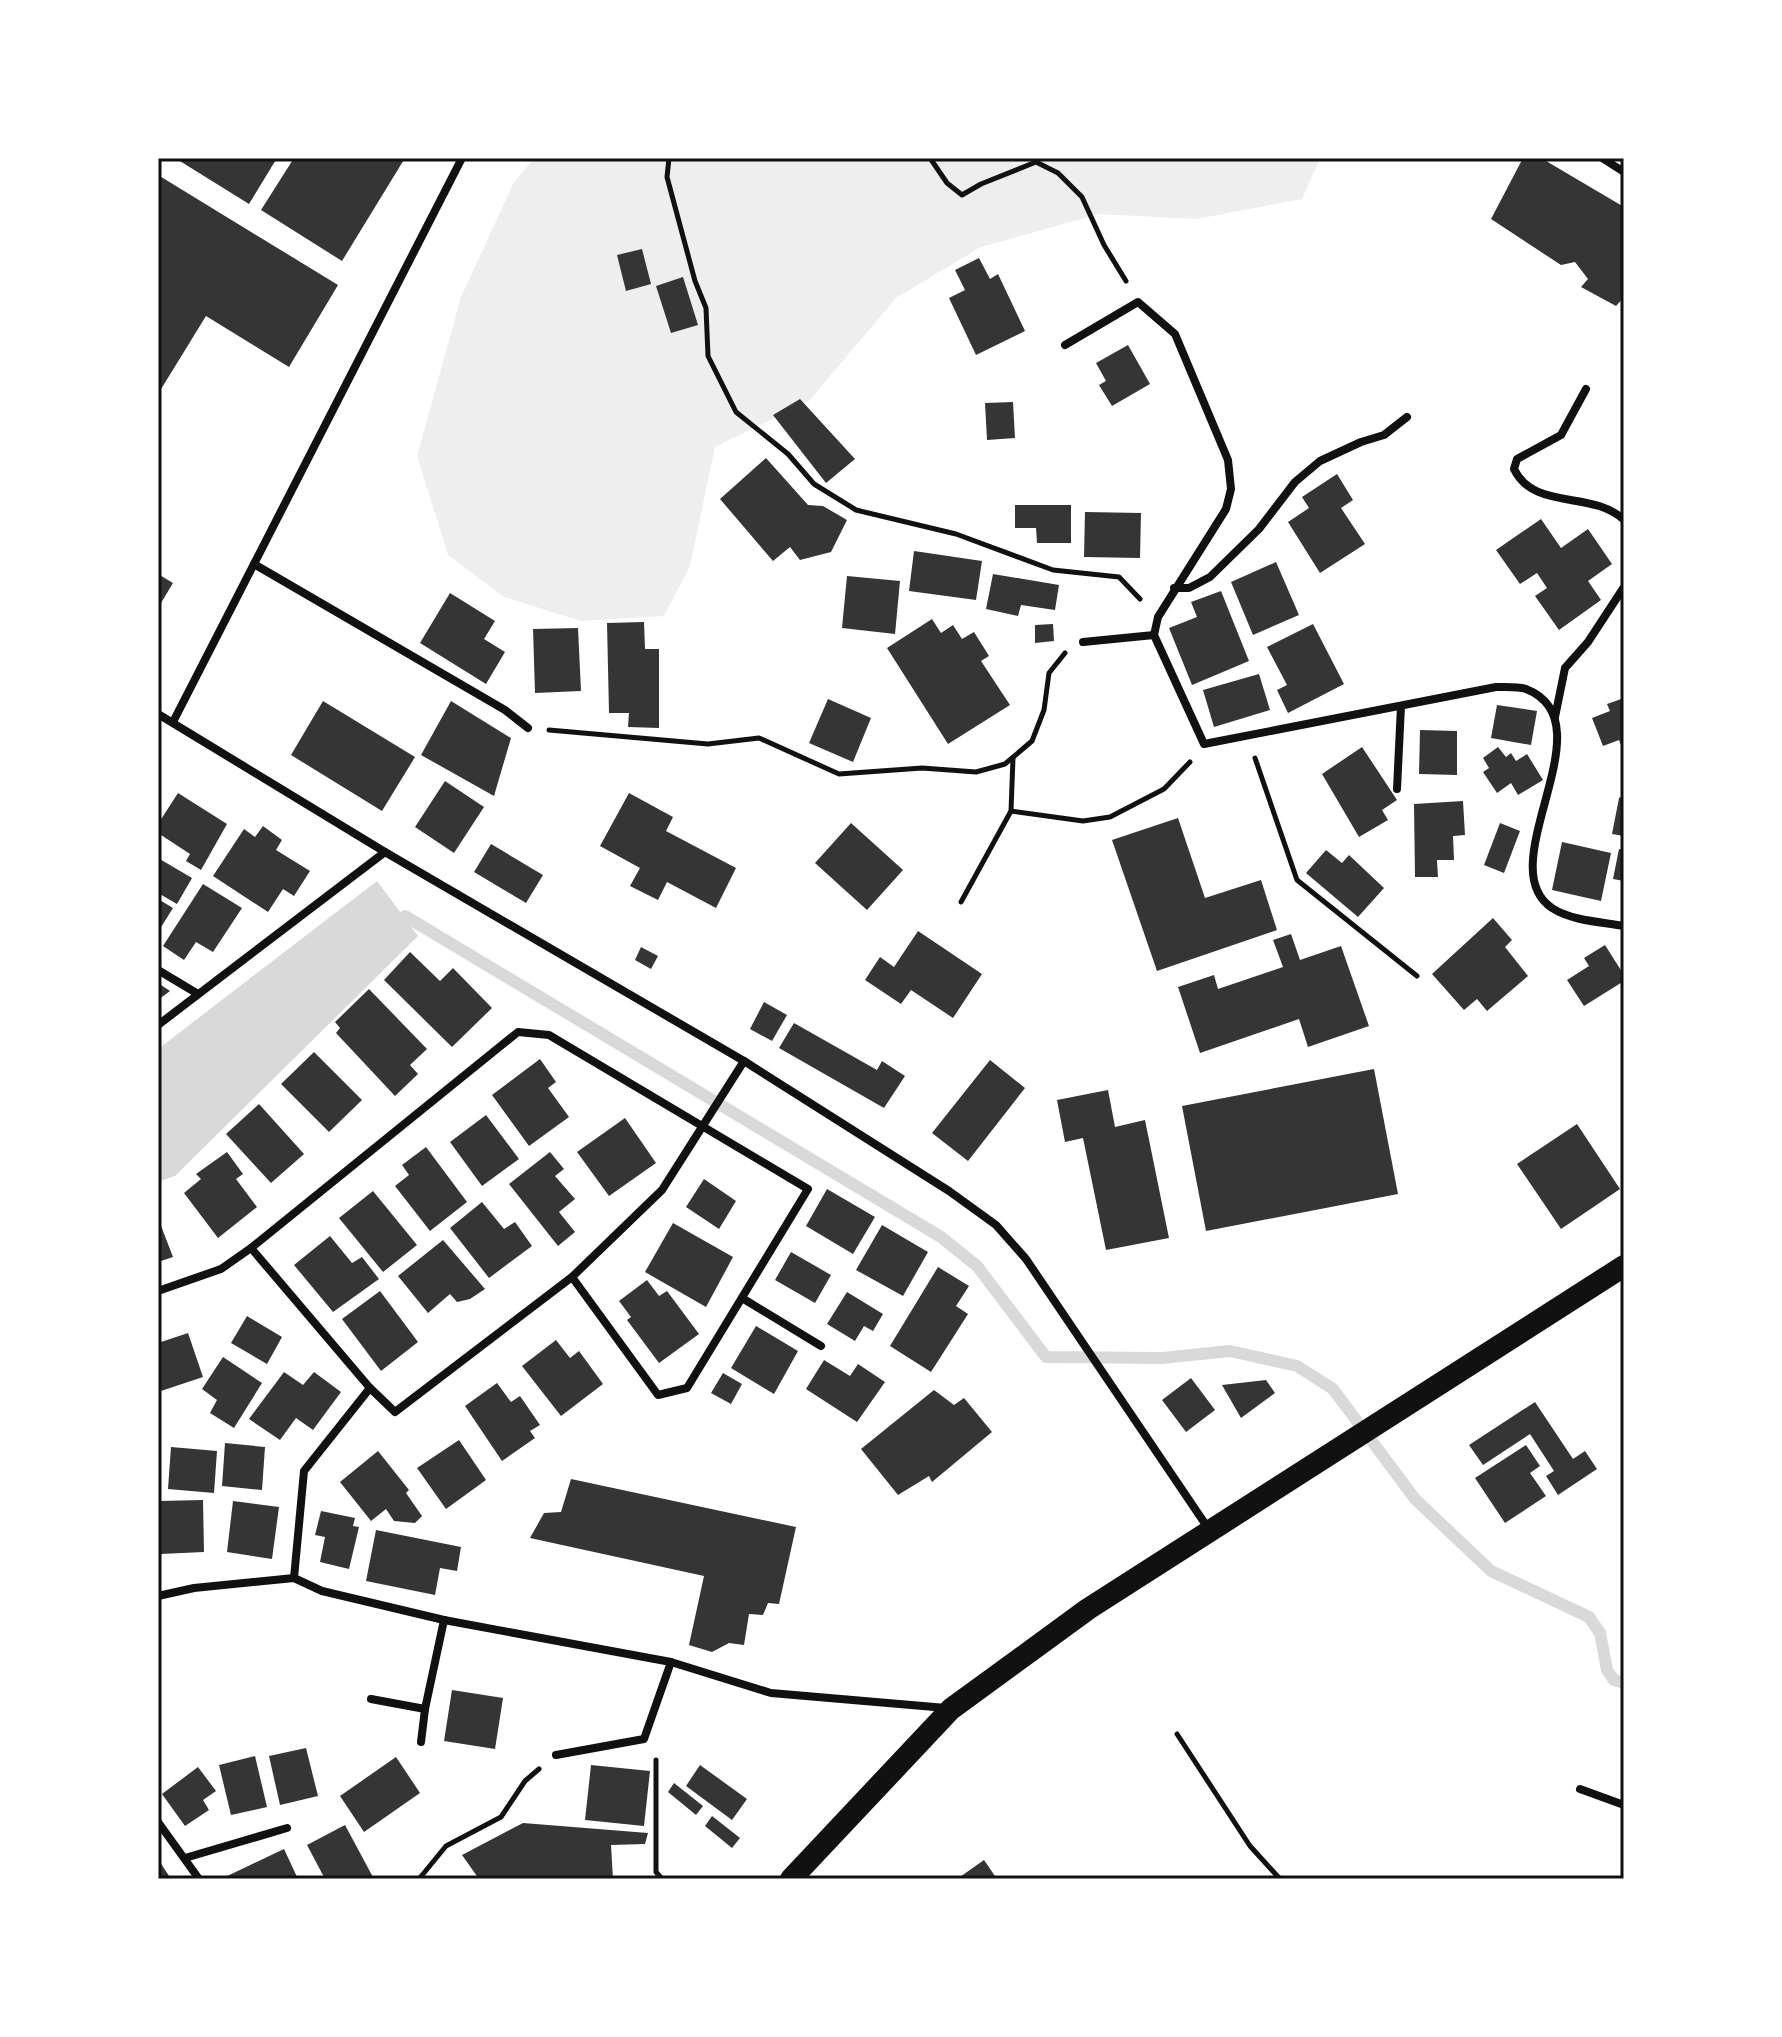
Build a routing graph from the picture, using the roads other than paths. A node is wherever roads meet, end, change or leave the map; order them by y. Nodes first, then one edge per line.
1 (462, 158) edge
2 (1602, 158) edge
3 (1624, 172) edge
4 (1065, 345) dead end
5 (1586, 389) dead end
6 (1407, 417) dead end
7 (1620, 510) edge
8 (1624, 520) edge
9 (254, 564) junction
10 (1624, 587) edge
11 (1174, 588) junction
12 (1154, 635) junction
13 (1083, 642) road end
14 (1401, 706) junction
15 (158, 714) edge
16 (1555, 717) junction
17 (173, 722) junction
18 (528, 728) road end
19 (1397, 789) dead end
20 (385, 852) junction
21 (1624, 926) edge
22 (158, 970) edge
23 (198, 994) junction
24 (158, 1025) edge
25 (744, 1061) junction
26 (703, 1127) junction
27 (251, 1248) junction
28 (1624, 1266) edge
29 (572, 1277) junction
30 (158, 1291) edge
31 (742, 1298) junction
32 (821, 1346) dead end
33 (370, 1388) junction
34 (1210, 1532) junction
35 (294, 1578) junction
36 (158, 1596) edge
37 (444, 1620) junction
38 (671, 1662) junction
39 (371, 1699) dead end
40 (425, 1709) junction
41 (951, 1709) junction
42 (421, 1742) dead end
43 (556, 1755) road end
44 (1580, 1789) dead end
45 (1624, 1805) edge
46 (158, 1822) edge
47 (287, 1828) dead end
48 (185, 1858) junction
49 (808, 1869) edge
50 (199, 1879) edge
51 (791, 1879) edge

1 - 9 street
2 - 3 street
4 - 11 street
5 - 7 street
6 - 11 street
7 - 8 street
9 - 17 street
9 - 18 street
10 - 16 street
11 - 12 street
12 - 13 street
12 - 14 street
14 - 16 street
14 - 19 street
15 - 17 street
16 - 21 street
17 - 20 street
20 - 23 street
20 - 25 street
22 - 23 street
23 - 24 street
25 - 26 street
25 - 34 street
26 - 27 street
26 - 29 street
26 - 31 street
27 - 30 street
27 - 33 street
28 - 34 highway
29 - 31 street
29 - 33 street
31 - 32 street
33 - 35 street
34 - 41 highway
35 - 36 street
35 - 37 street
37 - 38 street
37 - 40 street
38 - 41 street
38 - 43 street
39 - 40 street
40 - 42 street
41 - 49 highway
44 - 45 street
46 - 48 street
47 - 48 street
48 - 50 street
49 - 51 highway

